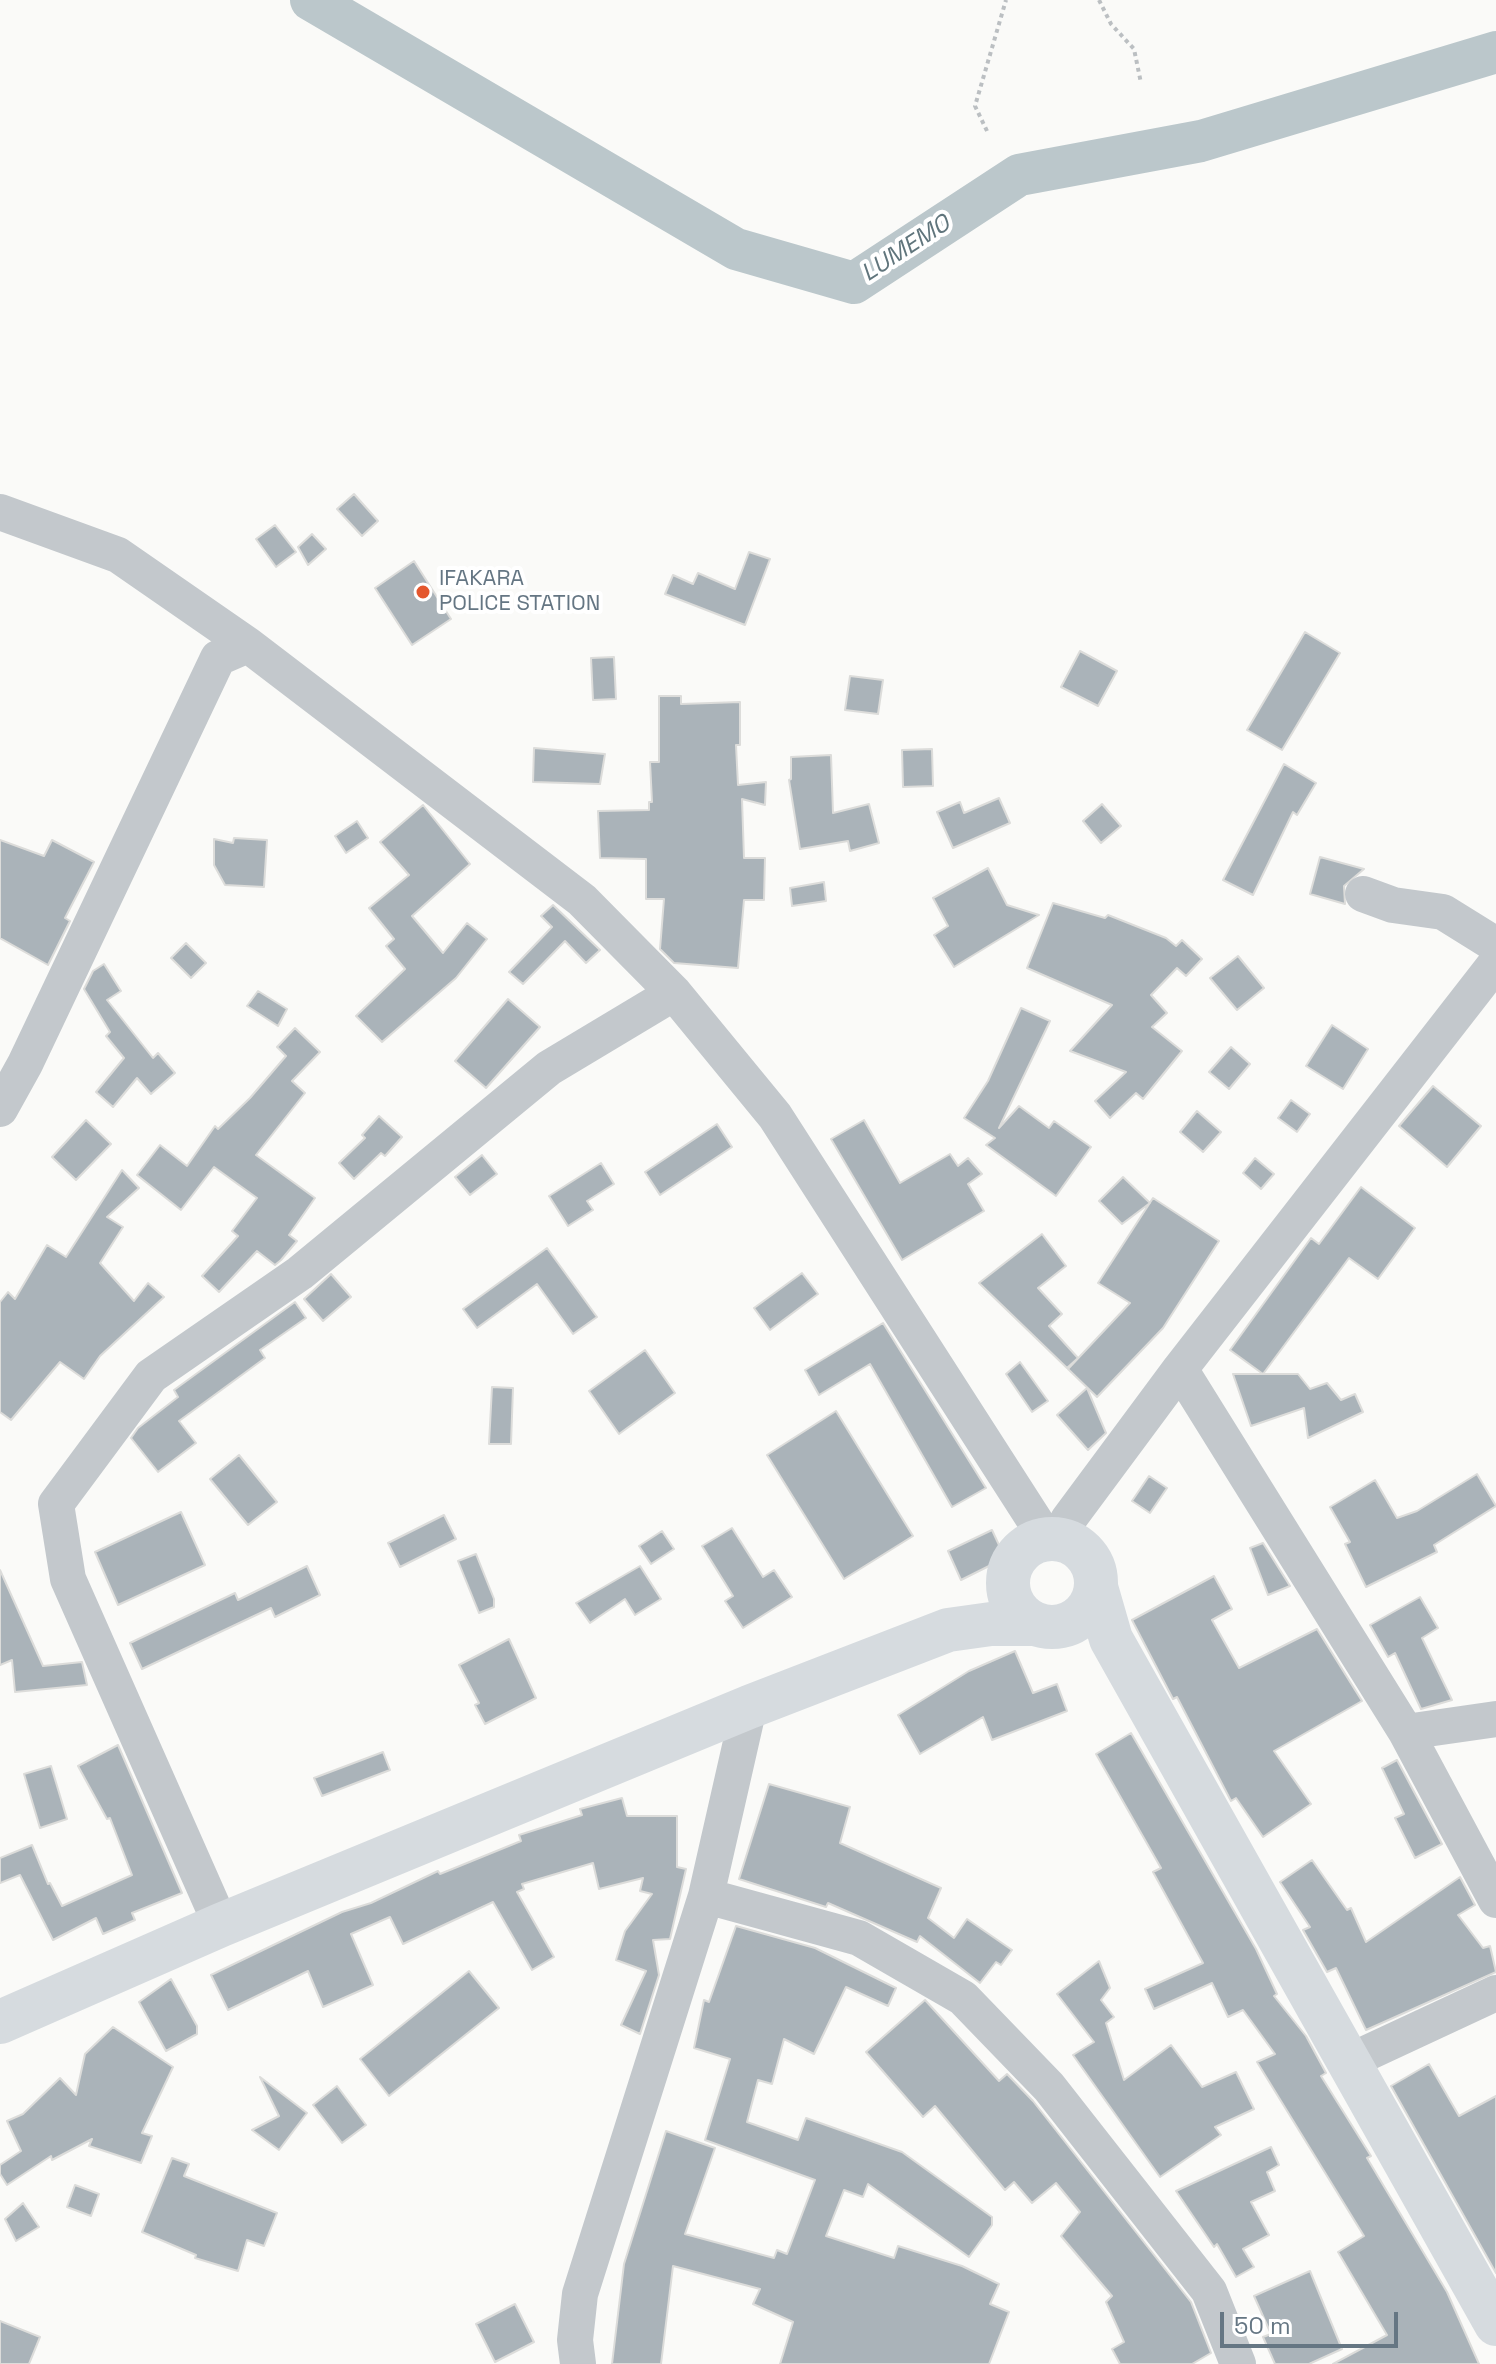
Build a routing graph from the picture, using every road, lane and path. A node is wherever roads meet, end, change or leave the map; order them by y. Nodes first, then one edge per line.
1 (1006, 0) edge
2 (1099, 0) edge
3 (1141, 83) dead end
4 (987, 131) dead end
5 (0, 512) edge
6 (248, 645) junction
7 (1363, 894) dead end
8 (1496, 945) edge
9 (1496, 963) edge
10 (674, 993) junction
11 (0, 1109) edge
12 (1180, 1369) junction
13 (1054, 1539) junction
14 (1011, 1566) junction
15 (1096, 1587) junction
16 (1045, 1625) junction
17 (948, 1630) junction
18 (1127, 1661) junction
19 (749, 1707) junction
20 (1496, 1719) edge
21 (1406, 1732) junction
22 (706, 1896) junction
23 (1496, 1900) edge
24 (221, 1925) junction
25 (1496, 1993) edge
26 (0, 2022) edge
27 (1350, 2061) junction
28 (1496, 2324) edge
29 (578, 2364) edge
30 (1238, 2364) edge

1 - 4 path
2 - 3 path
5 - 6 street
6 - 10 street
6 - 11 street
7 - 8 street
9 - 12 street
10 - 13 street
10 - 24 street
12 - 13 street
12 - 21 street
13 - 14 main road
13 - 15 main road
14 - 16 main road
14 - 17 main road
15 - 16 main road
15 - 18 main road
16 - 17 main road
16 - 18 main road
17 - 19 main road
18 - 27 main road
19 - 22 street
19 - 24 main road
20 - 21 street
21 - 23 street
22 - 29 street
22 - 30 street
24 - 26 main road
25 - 27 street
27 - 28 main road

